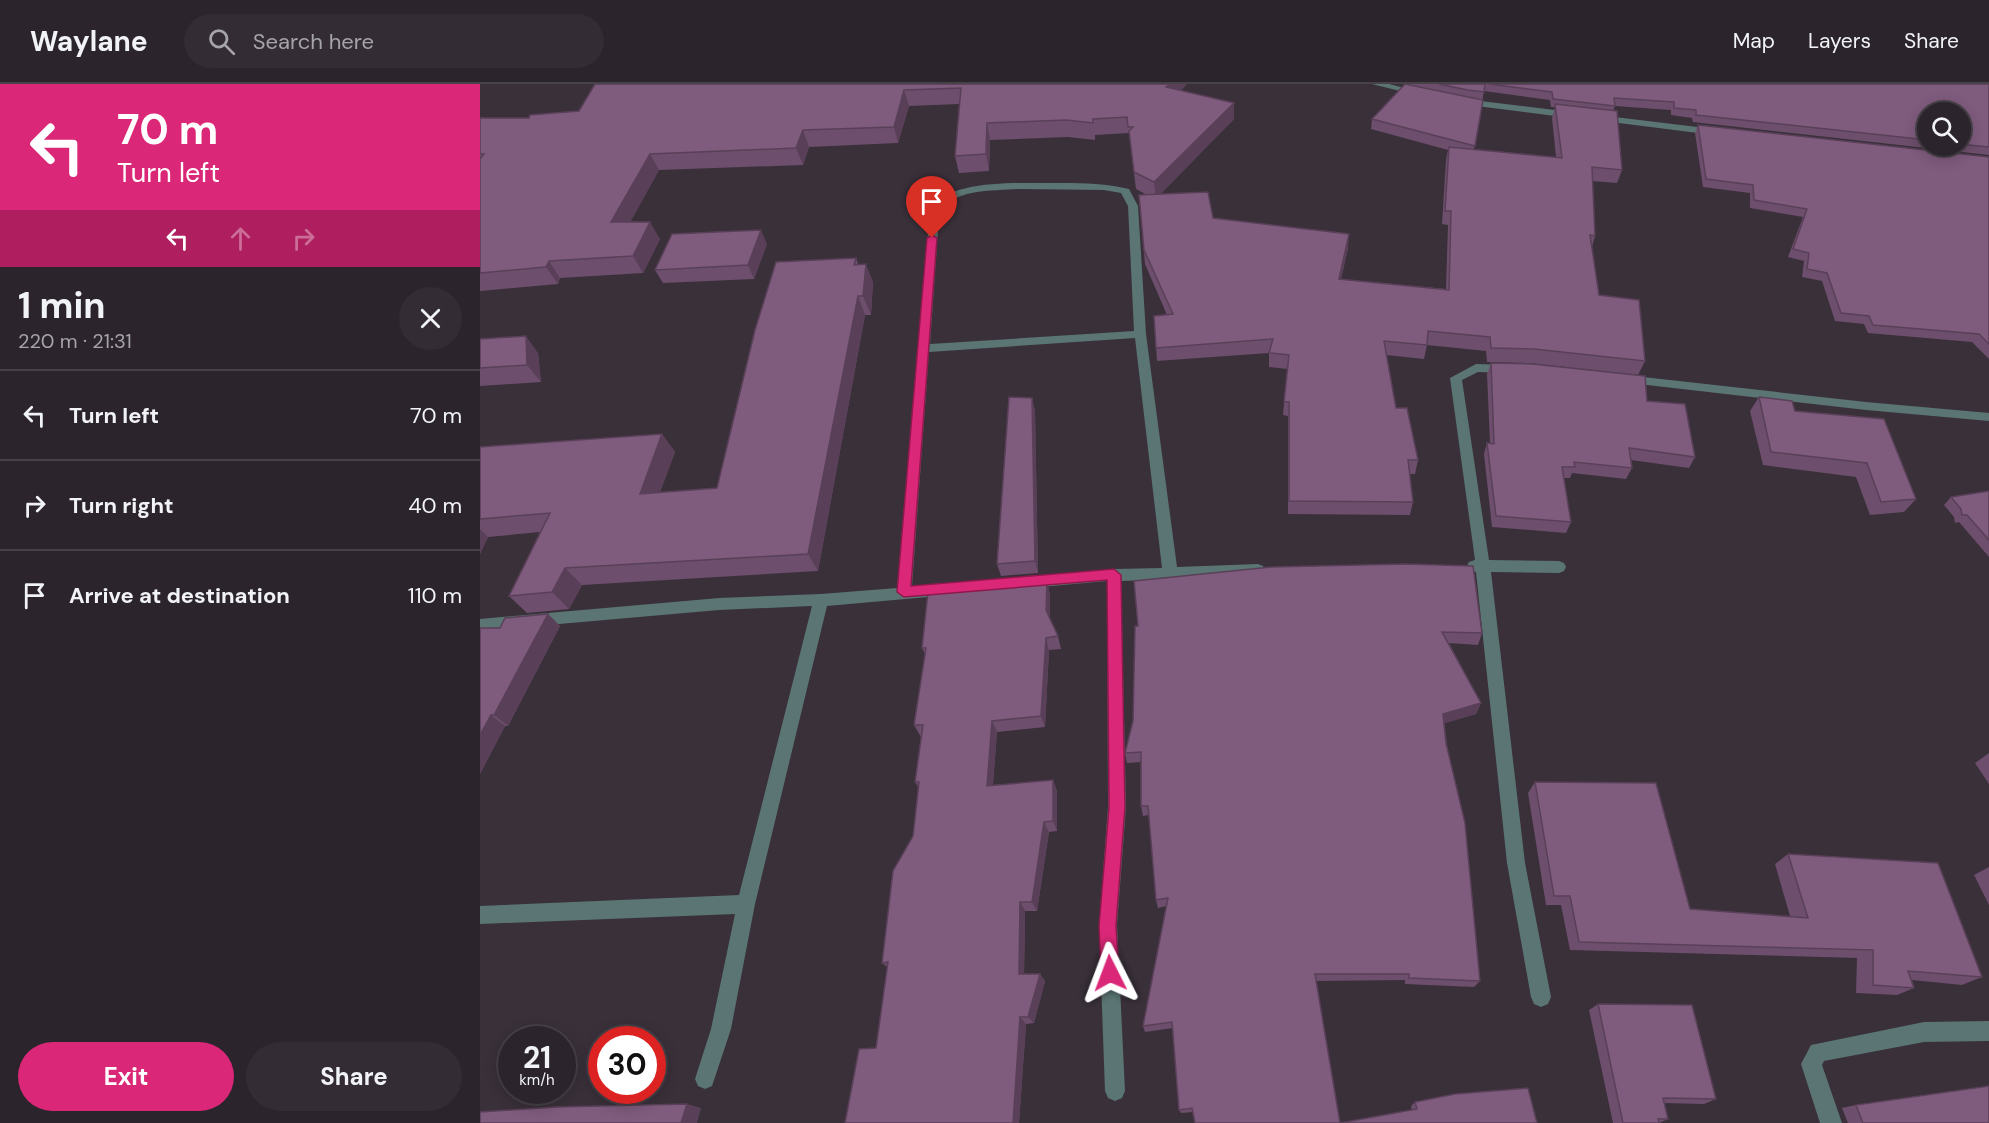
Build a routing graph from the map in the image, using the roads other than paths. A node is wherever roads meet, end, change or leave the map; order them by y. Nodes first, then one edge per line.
1 (1376, 84) edge
2 (1432, 96) edge
3 (1455, 100) edge
4 (1580, 116) edge
5 (1592, 118) edge
6 (1730, 133) edge
7 (1140, 334) junction
8 (924, 348) junction
9 (1518, 369) edge
10 (1611, 378) edge
11 (1989, 417) edge
12 (1460, 566) edge
13 (1483, 566) junction
14 (1559, 567) dead end
15 (1274, 570) edge
16 (1170, 572) junction
17 (1114, 575) junction
18 (904, 592) junction
19 (821, 600) junction
20 (480, 624) edge
21 (746, 904) junction
22 (480, 915) edge
23 (1541, 997) dead end
24 (1989, 1031) edge
25 (705, 1079) dead end
26 (1115, 1091) dead end
27 (1831, 1123) edge

1 - 2 street
3 - 4 street
5 - 6 street
7 - 8 street
7 - 8 street
7 - 16 street
8 - 18 street
9 - 13 street
10 - 11 street
12 - 13 street
13 - 14 street
13 - 23 street
15 - 16 street
16 - 17 street
17 - 18 street
17 - 26 street
18 - 19 street
19 - 20 street
19 - 21 street
21 - 22 street
21 - 25 street
24 - 27 street

